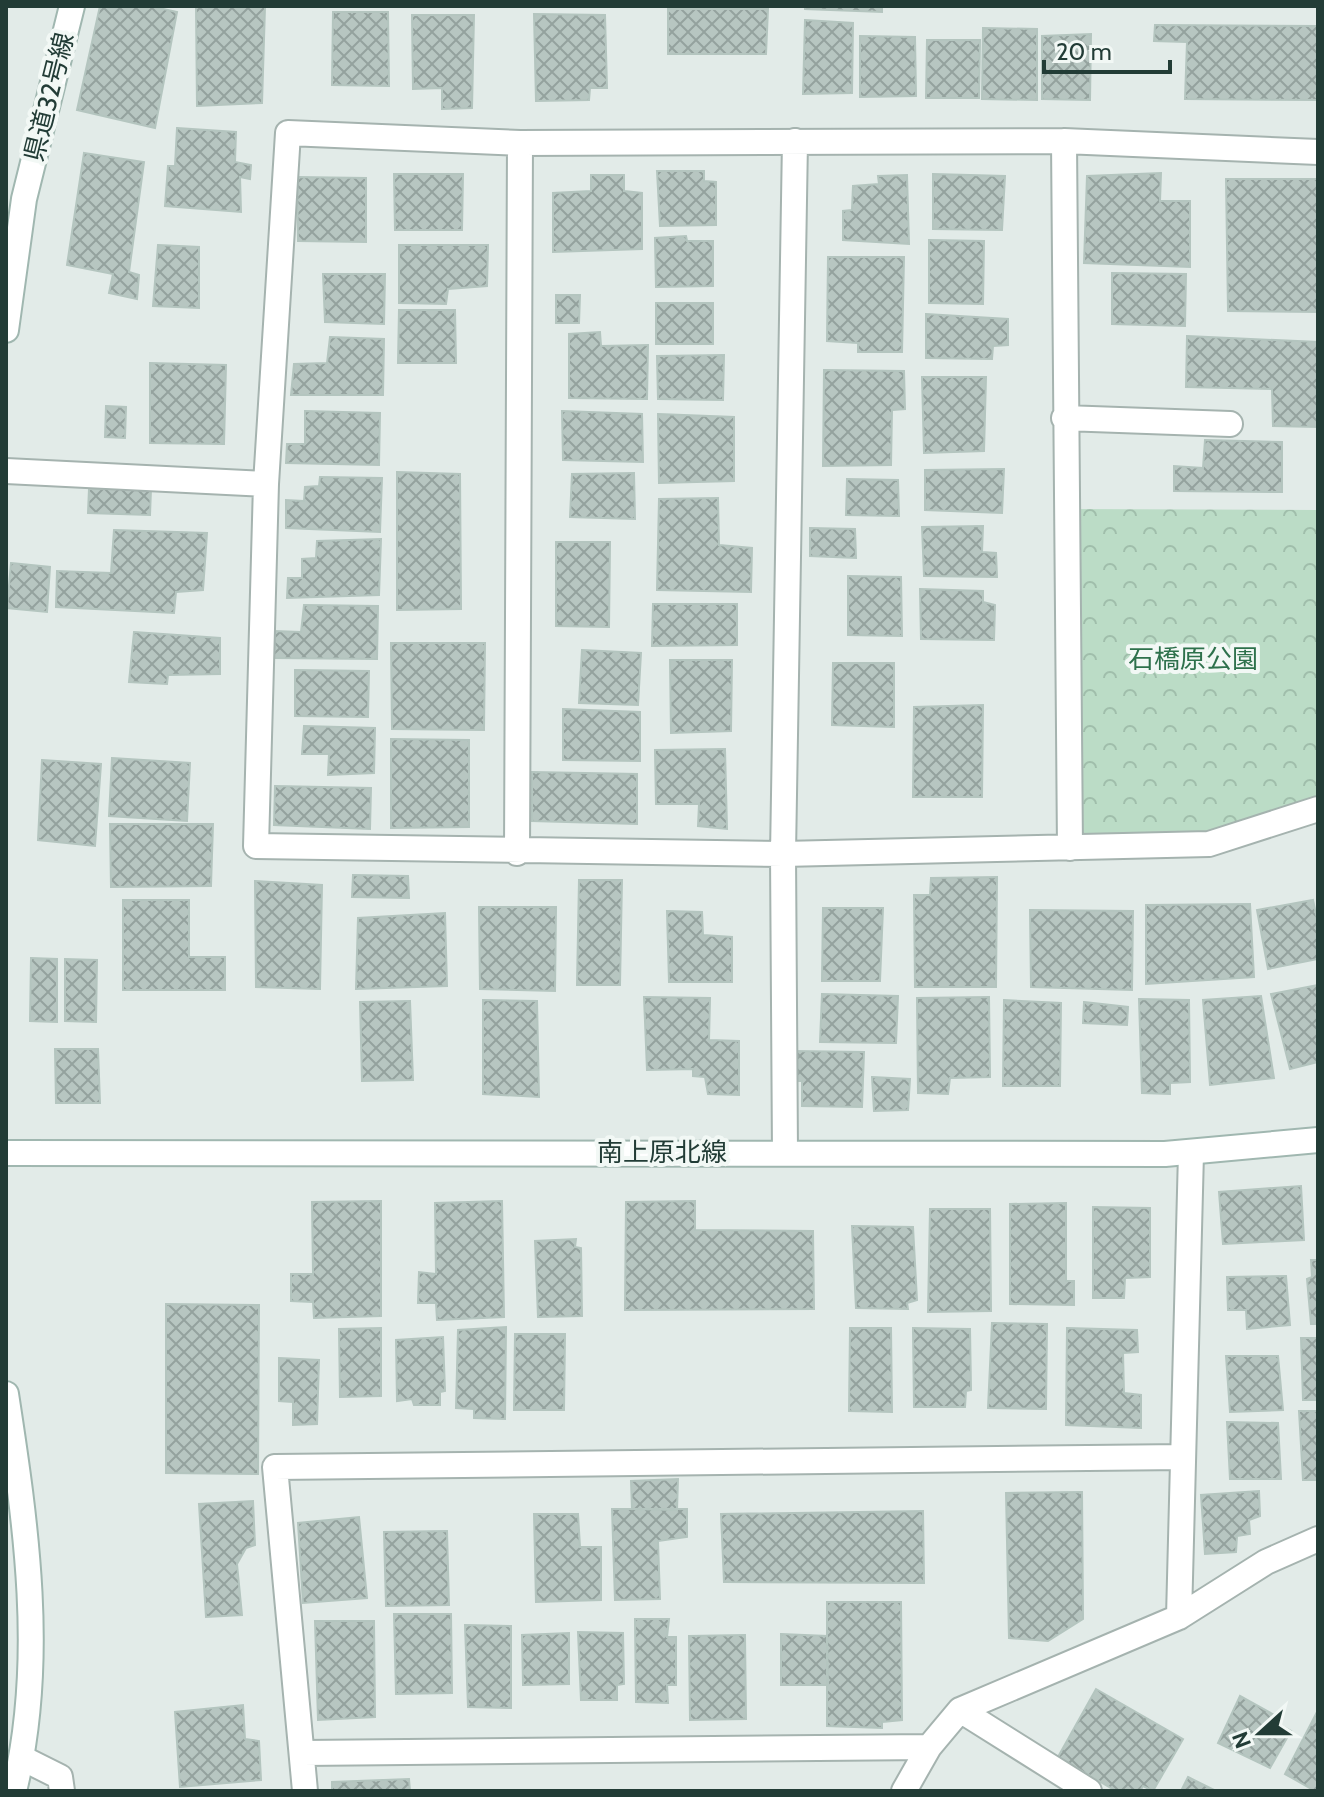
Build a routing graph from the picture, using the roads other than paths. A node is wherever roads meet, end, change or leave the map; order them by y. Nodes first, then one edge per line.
1 (72, 6) edge
2 (795, 141) junction
3 (1064, 141) junction
4 (520, 143) junction
5 (1318, 152) edge
6 (6, 330) edge
7 (1064, 418) junction
8 (1230, 424) dead end
9 (6, 471) edge
10 (266, 484) junction
11 (1318, 809) edge
12 (1070, 848) junction
13 (517, 853) junction
14 (783, 854) junction
15 (1318, 1140) edge
16 (6, 1153) edge
17 (785, 1153) junction
18 (1191, 1153) junction
19 (6, 1394) edge
20 (1183, 1457) junction
21 (1318, 1539) edge
22 (1179, 1617) junction
23 (960, 1710) junction
24 (929, 1747) junction
25 (303, 1753) junction
26 (22, 1758) junction
27 (14, 1791) edge
28 (62, 1791) edge
29 (305, 1791) edge
30 (904, 1791) edge
31 (1089, 1791) edge

1 - 6 street, 県道32号線
2 - 3 street
2 - 4 street
2 - 14 street
3 - 5 street
3 - 7 street
4 - 10 street
4 - 13 street
7 - 8 street
7 - 12 street
9 - 10 street
10 - 13 street
11 - 12 street
12 - 14 street
13 - 14 street
14 - 17 street
15 - 18 street, 南上原北線
16 - 17 street, 南上原北線
17 - 18 street, 南上原北線
18 - 20 street
19 - 26 street
20 - 22 street
20 - 25 street
21 - 22 street
22 - 23 street
23 - 24 street
23 - 31 street
24 - 25 street
24 - 30 street
25 - 29 street
26 - 27 street
26 - 28 street

